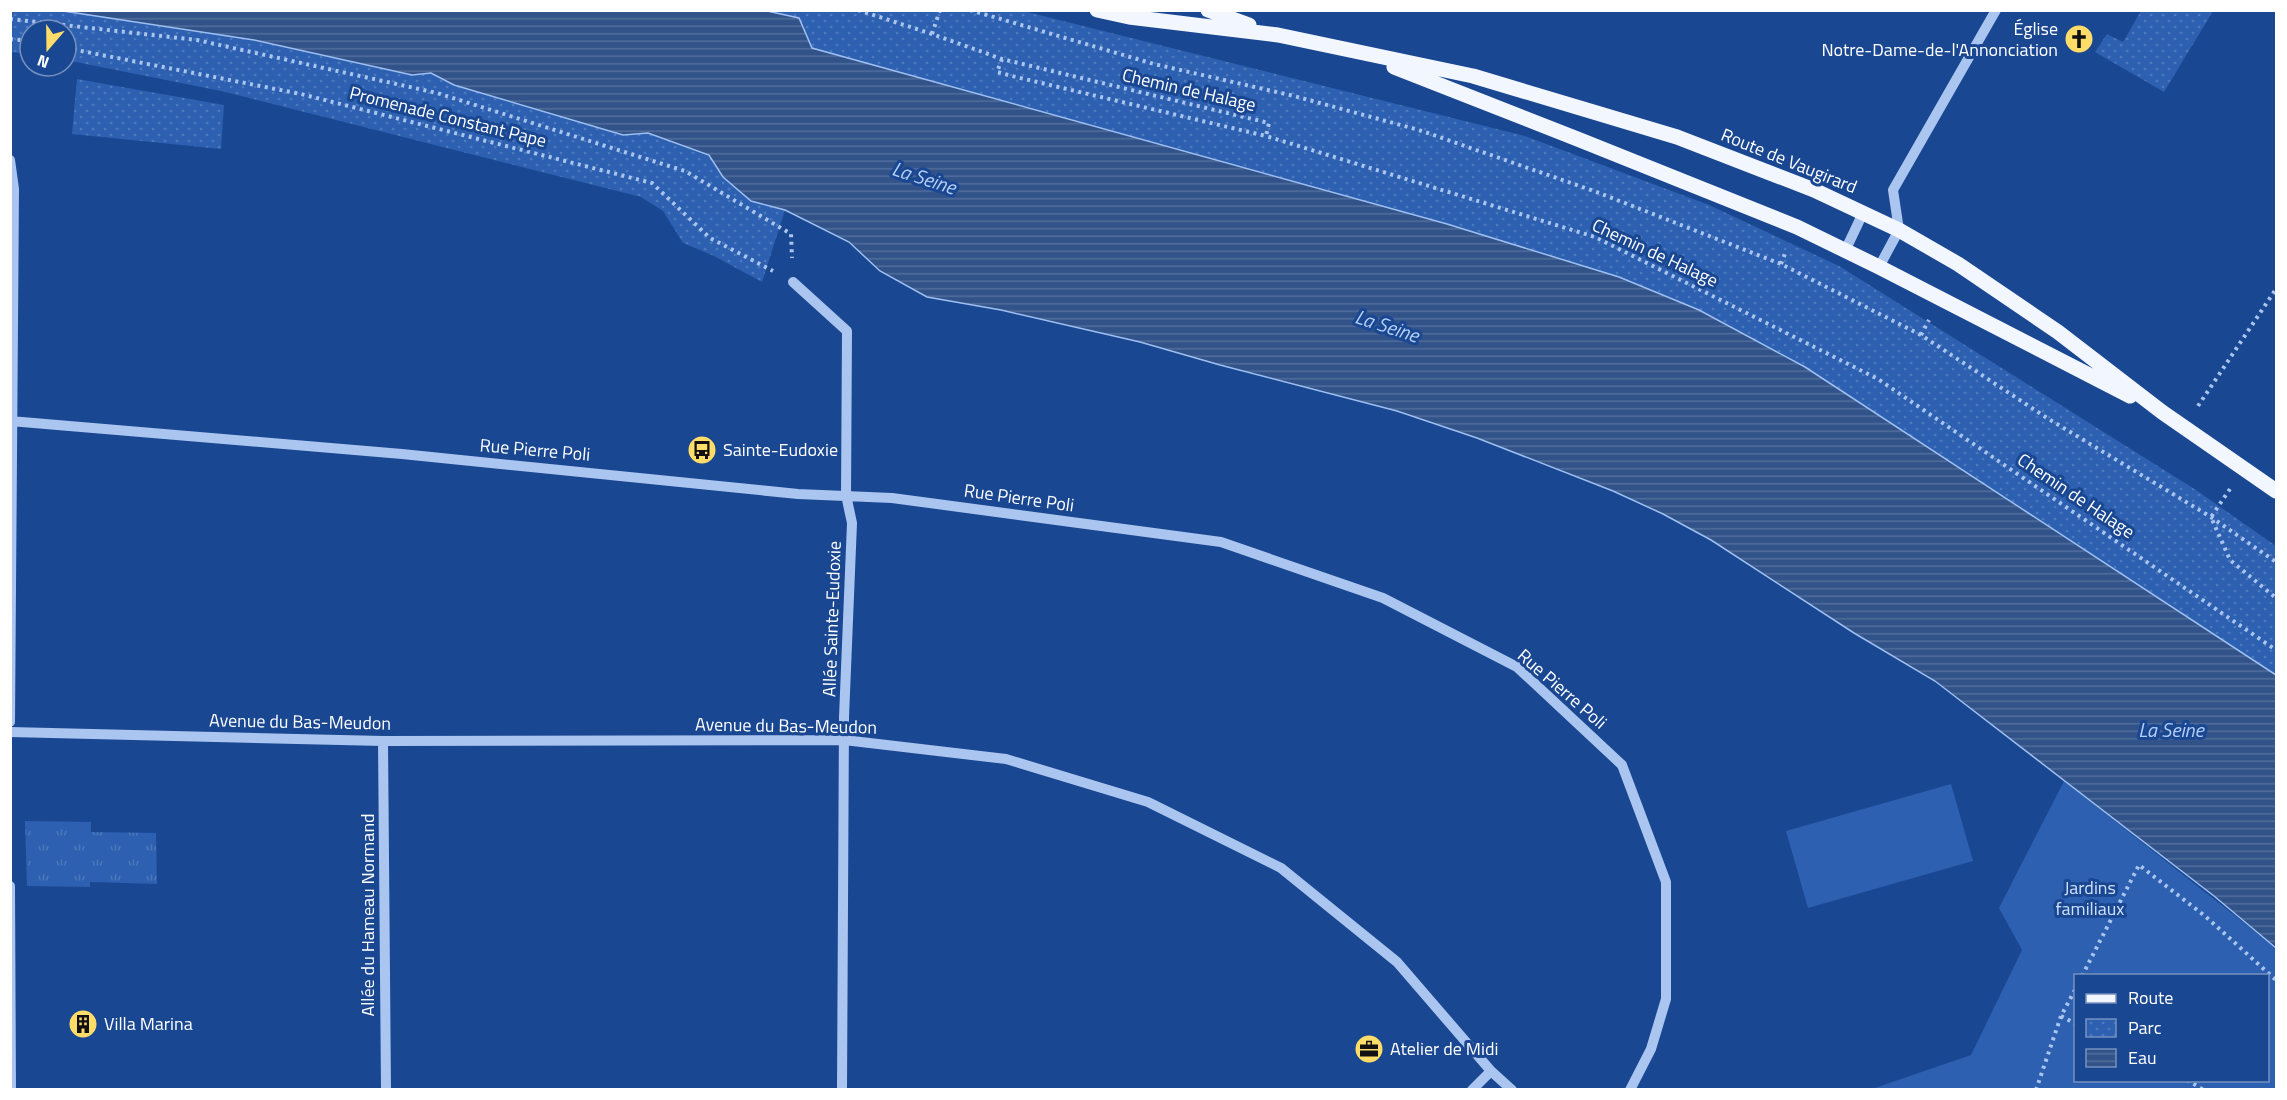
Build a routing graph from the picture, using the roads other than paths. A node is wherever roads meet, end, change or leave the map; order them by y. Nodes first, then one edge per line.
1 (1096, 10) edge
2 (1208, 10) edge
3 (1996, 10) edge
4 (1278, 34) junction
5 (1352, 51) junction
6 (10, 160) edge
7 (1863, 213) junction
8 (1899, 230) junction
9 (1845, 251) junction
10 (1879, 267) junction
11 (793, 282) road end
12 (2162, 412) junction
13 (12, 421) edge
14 (2277, 491) edge
15 (846, 495) junction
16 (10, 722) edge
17 (10, 732) edge
18 (844, 740) junction
19 (383, 741) junction
20 (10, 886) edge
21 (1491, 1071) junction
22 (11, 1089) edge
23 (386, 1089) edge
24 (842, 1089) edge
25 (1472, 1089) edge
26 (1512, 1089) edge
27 (1630, 1089) edge

1 - 4 main road, Route de Vaugirard
2 - 4 main road, Route de Vaugirard
3 - 8 street
4 - 5 main road, Route de Vaugirard
5 - 7 main road, Route de Vaugirard
5 - 9 main road, Route de Vaugirard
6 - 13 street
7 - 8 main road, Route de Vaugirard
7 - 9 street
8 - 10 street
8 - 12 main road, Route de Vaugirard
9 - 10 main road, Route de Vaugirard
10 - 12 main road, Route de Vaugirard
11 - 15 street, Allée Sainte-Eudoxie
12 - 14 main road, Route de Vaugirard
13 - 15 street, Rue Pierre Poli
13 - 16 street
15 - 18 street, Allée Sainte-Eudoxie
15 - 27 street, Rue Pierre Poli
17 - 19 street, Avenue du Bas-Meudon
18 - 19 street, Avenue du Bas-Meudon
18 - 21 street, Avenue du Bas-Meudon
18 - 24 street, Allée Sainte-Eudoxie
19 - 23 street, Allée du Hameau Normand
20 - 22 street
21 - 25 street
21 - 26 street, Avenue du Bas-Meudon

